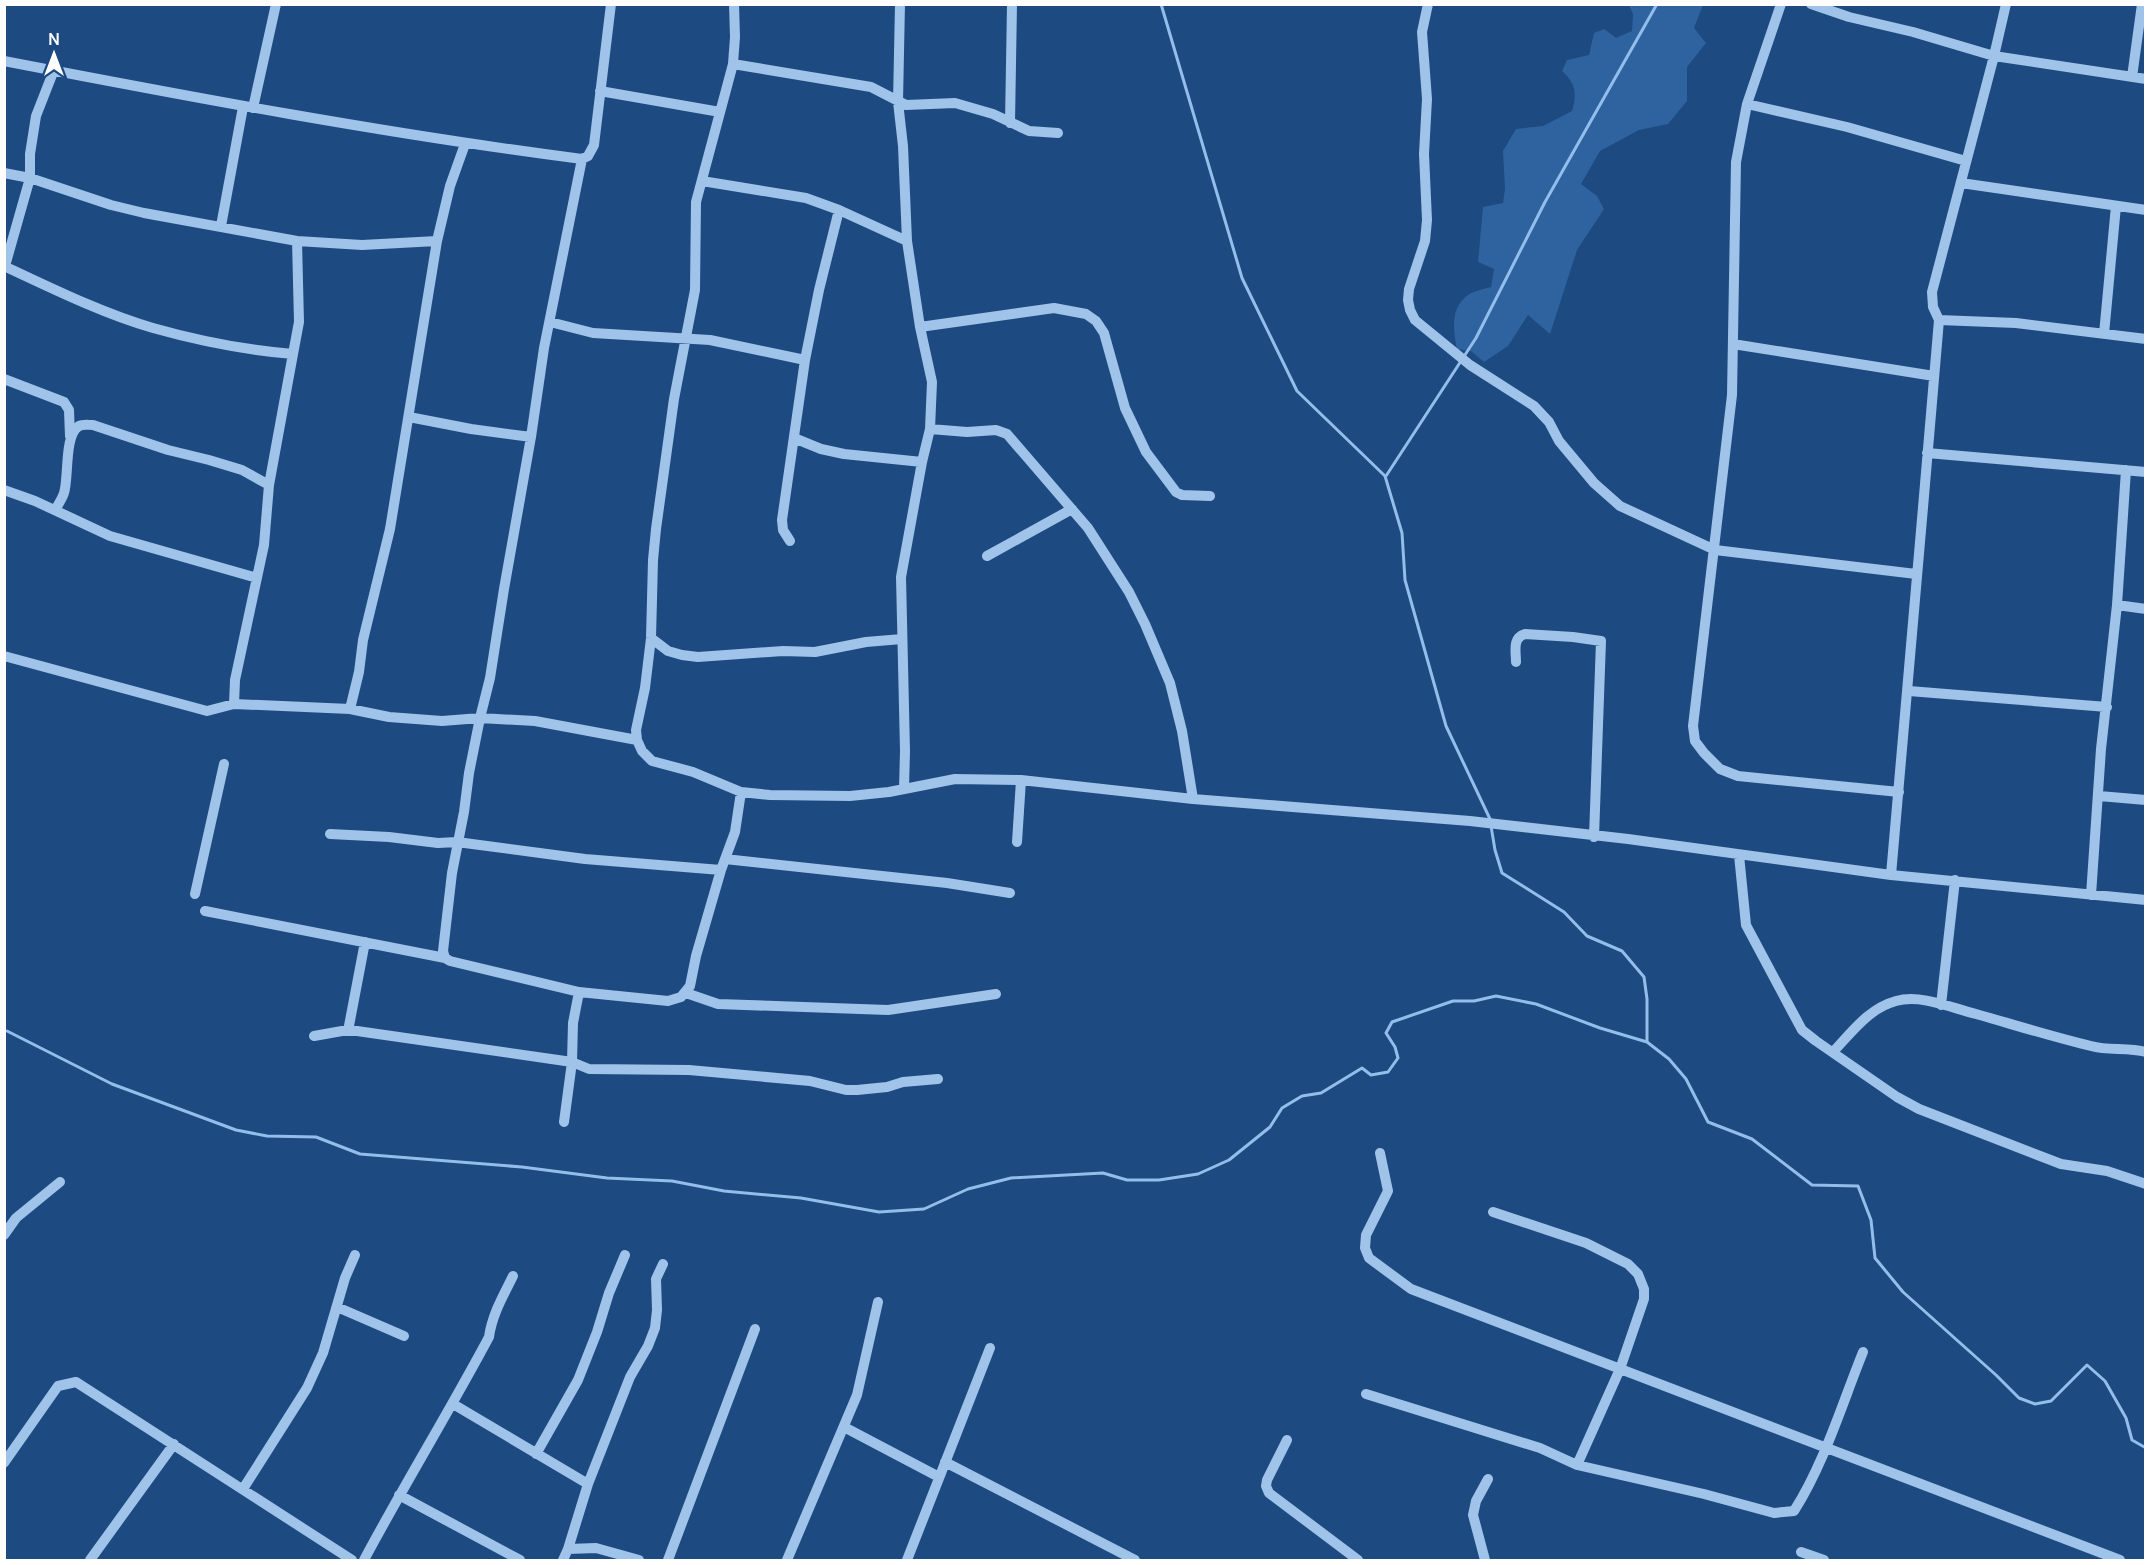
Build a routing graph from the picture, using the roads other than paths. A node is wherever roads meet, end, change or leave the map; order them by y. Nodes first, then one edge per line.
1 (276, 4) edge
2 (610, 4) edge
3 (734, 4) edge
4 (900, 4) edge
5 (1012, 4) edge
6 (1428, 4) edge
7 (1781, 4) edge
8 (1811, 4) edge
9 (2006, 4) edge
10 (2142, 4) edge
11 (1994, 56) junction
12 (4, 61) edge
13 (733, 64) junction
14 (54, 70) junction
15 (2132, 76) junction
16 (2145, 79) edge
17 (600, 92) junction
18 (898, 102) junction
19 (1747, 104) junction
20 (248, 107) junction
21 (720, 112) junction
22 (1010, 123) junction
23 (1058, 133) dead end
24 (465, 144) junction
25 (582, 159) junction
26 (1966, 161) junction
27 (4, 173) edge
28 (30, 178) junction
29 (702, 181) junction
30 (1961, 183) junction
31 (2116, 206) junction
32 (840, 210) junction
33 (2145, 210) edge
34 (221, 226) junction
35 (297, 241) junction
36 (436, 241) junction
37 (908, 241) junction
38 (5, 266) edge
39 (1938, 320) junction
40 (550, 322) junction
41 (920, 327) junction
42 (2104, 334) junction
43 (687, 339) junction
44 (2145, 339) edge
45 (1733, 344) junction
46 (293, 354) junction
47 (805, 360) junction
48 (1934, 376) junction
49 (4, 379) edge
50 (409, 417) junction
51 (930, 429) junction
52 (531, 437) junction
53 (794, 438) junction
54 (70, 440) junction
55 (1927, 453) junction
56 (922, 462) junction
57 (2126, 470) junction
58 (2145, 472) edge
59 (269, 485) junction
60 (4, 490) edge
61 (1210, 496) dead end
62 (1072, 509) junction
63 (55, 510) junction
64 (790, 541) dead end
65 (1715, 550) junction
66 (987, 556) dead end
67 (1916, 574) junction
68 (257, 578) junction
69 (2117, 605) junction
70 (2145, 609) edge
71 (651, 638) junction
72 (902, 639) junction
73 (4, 656) edge
74 (1516, 662) dead end
75 (1909, 691) junction
76 (234, 704) junction
77 (2107, 706) junction
78 (350, 709) junction
79 (480, 718) junction
80 (637, 740) junction
81 (224, 764) dead end
82 (1021, 780) junction
83 (904, 789) junction
84 (741, 792) junction
85 (1899, 792) junction
86 (2098, 796) junction
87 (1193, 798) junction
88 (2145, 800) edge
89 (330, 834) dead end
90 (1594, 837) junction
91 (457, 842) junction
92 (1017, 842) dead end
93 (1739, 855) junction
94 (725, 859) junction
95 (721, 870) junction
96 (1892, 875) junction
97 (1955, 880) junction
98 (1010, 893) dead end
99 (195, 894) dead end
100 (2091, 895) junction
101 (2145, 900) edge
102 (205, 911) dead end
103 (365, 942) junction
104 (445, 958) junction
105 (579, 992) junction
106 (686, 993) junction
107 (996, 994) dead end
108 (1941, 1005) junction
109 (348, 1031) junction
110 (314, 1036) dead end
111 (1833, 1052) junction
112 (2145, 1052) edge
113 (572, 1062) junction
114 (938, 1079) dead end
115 (564, 1122) dead end
116 (1380, 1153) dead end
117 (60, 1182) dead end
118 (2145, 1184) edge
119 (1494, 1212) dead end
120 (4, 1235) edge
121 (356, 1255) dead end
122 (625, 1255) dead end
123 (663, 1264) dead end
124 (513, 1276) dead end
125 (878, 1302) dead end
126 (337, 1306) junction
127 (756, 1329) dead end
128 (404, 1336) dead end
129 (990, 1348) dead end
130 (1863, 1352) dead end
131 (1620, 1369) junction
132 (1366, 1394) dead end
133 (453, 1404) junction
134 (844, 1427) junction
135 (1287, 1440) dead end
136 (174, 1444) junction
137 (1825, 1447) junction
138 (536, 1454) junction
139 (945, 1462) junction
140 (4, 1463) edge
141 (1577, 1465) junction
142 (939, 1477) junction
143 (1488, 1479) dead end
144 (588, 1484) junction
145 (243, 1489) junction
146 (399, 1495) junction
147 (568, 1549) junction
148 (1801, 1552) dead end
149 (90, 1560) edge
150 (352, 1560) edge
151 (364, 1560) edge
152 (520, 1560) edge
153 (563, 1560) edge
154 (639, 1560) edge
155 (668, 1560) edge
156 (787, 1560) edge
157 (907, 1560) edge
158 (1135, 1560) edge
159 (1358, 1560) edge
160 (1485, 1560) edge
161 (1824, 1560) edge
162 (2120, 1560) edge

1 - 20 street
2 - 17 street
3 - 13 street
4 - 18 street
5 - 22 street
6 - 65 street
7 - 19 street
8 - 11 street
9 - 11 street
10 - 15 street
11 - 15 street
11 - 26 street
12 - 14 street
13 - 18 street
13 - 21 street
14 - 20 street
14 - 28 street
15 - 16 street
17 - 21 street
17 - 25 street
18 - 22 street
18 - 37 street
19 - 26 street
19 - 45 street
20 - 24 street
20 - 34 street
21 - 29 street
22 - 23 street
24 - 25 street
24 - 36 street
25 - 40 street
26 - 30 street
27 - 28 street
28 - 34 street
28 - 38 street
29 - 32 street
29 - 43 street
30 - 31 street
30 - 39 street
31 - 33 street
31 - 42 street
32 - 37 street
32 - 47 street
34 - 35 street
35 - 36 street
35 - 46 street
36 - 50 street
37 - 41 street
38 - 46 street
39 - 42 street
39 - 48 street
40 - 43 street
40 - 52 street
41 - 51 street
41 - 61 street
42 - 44 street
43 - 47 street
43 - 71 street
45 - 48 street
45 - 65 street
46 - 59 street
47 - 53 street
48 - 55 street
49 - 54 street
50 - 52 street
50 - 78 street
51 - 56 street
51 - 62 street
52 - 79 street
53 - 56 street
53 - 64 street
54 - 59 street
54 - 63 street
55 - 57 street
55 - 67 street
56 - 72 street
57 - 58 street
57 - 69 street
59 - 68 street
60 - 63 street
62 - 66 street
62 - 87 street
63 - 68 street
65 - 67 street
65 - 85 street
67 - 75 street
68 - 76 street
69 - 70 street
69 - 77 street
71 - 72 street
71 - 80 street
72 - 83 street
73 - 76 street
74 - 90 street
75 - 77 street
75 - 85 street
76 - 78 street
77 - 86 street
78 - 79 street
79 - 80 street
79 - 91 street
80 - 84 street
81 - 99 street
82 - 83 street
82 - 87 street
82 - 92 street
83 - 84 street
84 - 94 street
85 - 96 street
86 - 88 street
86 - 100 street
87 - 90 street
89 - 91 street
90 - 93 street
91 - 95 street
91 - 104 street
93 - 96 street
93 - 111 street
94 - 95 street
94 - 98 street
95 - 106 street
96 - 97 street
97 - 100 street
97 - 108 street
100 - 101 street
102 - 103 street
103 - 104 street
103 - 109 street
104 - 105 street
105 - 106 street
105 - 113 street
106 - 107 street
108 - 111 street
108 - 112 street
109 - 110 street
109 - 113 street
111 - 118 street
113 - 114 street
113 - 115 street
116 - 131 street
117 - 120 street
119 - 131 street
121 - 126 street
122 - 138 street
123 - 144 street
124 - 133 street
125 - 134 street
126 - 128 street
126 - 145 street
127 - 155 street
129 - 139 street
130 - 137 street
131 - 137 street
131 - 141 street
132 - 141 street
133 - 138 street
133 - 146 street
134 - 142 street
134 - 156 street
135 - 159 street
136 - 140 street
136 - 145 street
136 - 149 street
137 - 141 street
137 - 162 street
138 - 144 street
139 - 142 street
139 - 158 street
142 - 157 street
143 - 160 street
144 - 147 street
145 - 150 street
146 - 151 street
146 - 152 street
147 - 153 street
147 - 154 street
148 - 161 street

